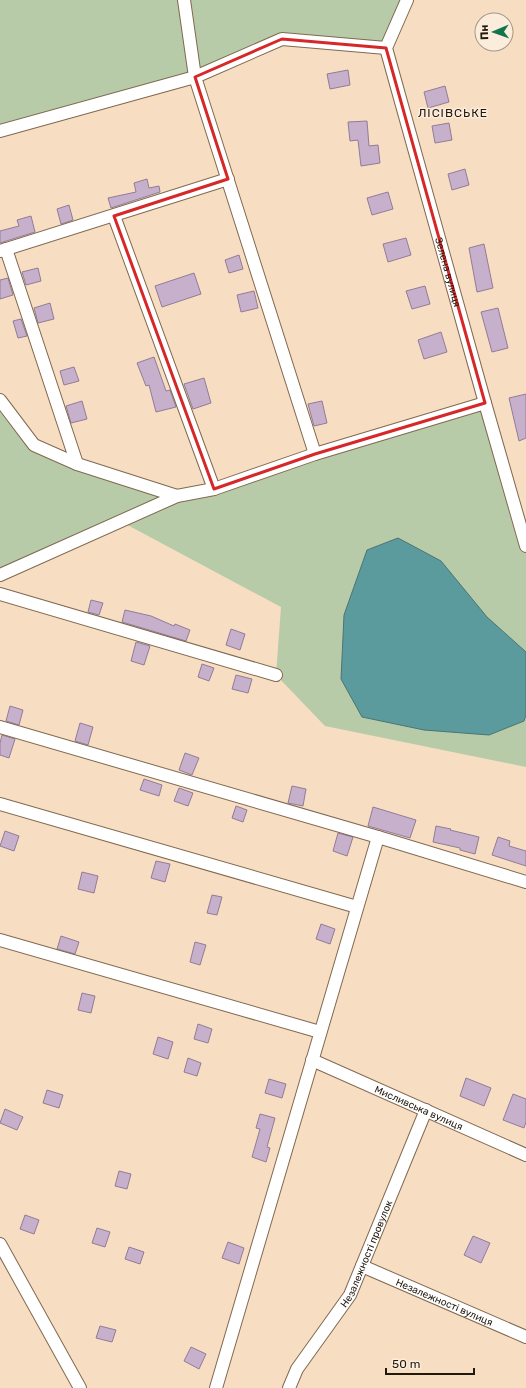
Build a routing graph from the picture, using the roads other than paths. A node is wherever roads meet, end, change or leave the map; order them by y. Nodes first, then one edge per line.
1 (184, 0) edge
2 (407, 0) edge
3 (386, 48) junction
4 (195, 77) junction
5 (0, 131) edge
6 (228, 179) junction
7 (114, 216) junction
8 (3, 250) edge
9 (0, 400) edge
10 (485, 403) junction
11 (315, 454) junction
12 (77, 464) junction
13 (214, 489) junction
14 (177, 496) junction
15 (526, 546) edge
16 (0, 575) edge
17 (0, 594) edge
18 (276, 675) dead end
19 (0, 726) edge
20 (0, 804) edge
21 (378, 837) junction
22 (526, 882) edge
23 (357, 907) junction
24 (0, 940) edge
25 (320, 1032) junction
26 (312, 1060) junction
27 (426, 1110) junction
28 (526, 1155) edge
29 (0, 1244) edge
30 (362, 1266) junction
31 (526, 1337) edge
32 (80, 1388) edge
33 (216, 1388) edge
34 (289, 1388) edge

1 - 4 street
2 - 3 street
3 - 4 street
3 - 10 street, Зелена вулиця
4 - 5 street
4 - 6 street
6 - 7 street
6 - 11 street
7 - 8 street
7 - 13 street
8 - 12 street
9 - 12 street
10 - 11 street
10 - 15 street, Зелена вулиця
11 - 13 street
12 - 14 street
13 - 14 street
14 - 16 street
17 - 18 street
19 - 21 street
20 - 23 street
21 - 22 street
21 - 23 street
23 - 25 street
24 - 25 street
25 - 26 street
26 - 27 street, Мисливська вулиця
26 - 33 street
27 - 28 street, Мисливська вулиця
27 - 30 street, Незалежності провулок
29 - 32 street
30 - 31 street, Незалежності вулиця
30 - 34 street, Незалежності провулок

